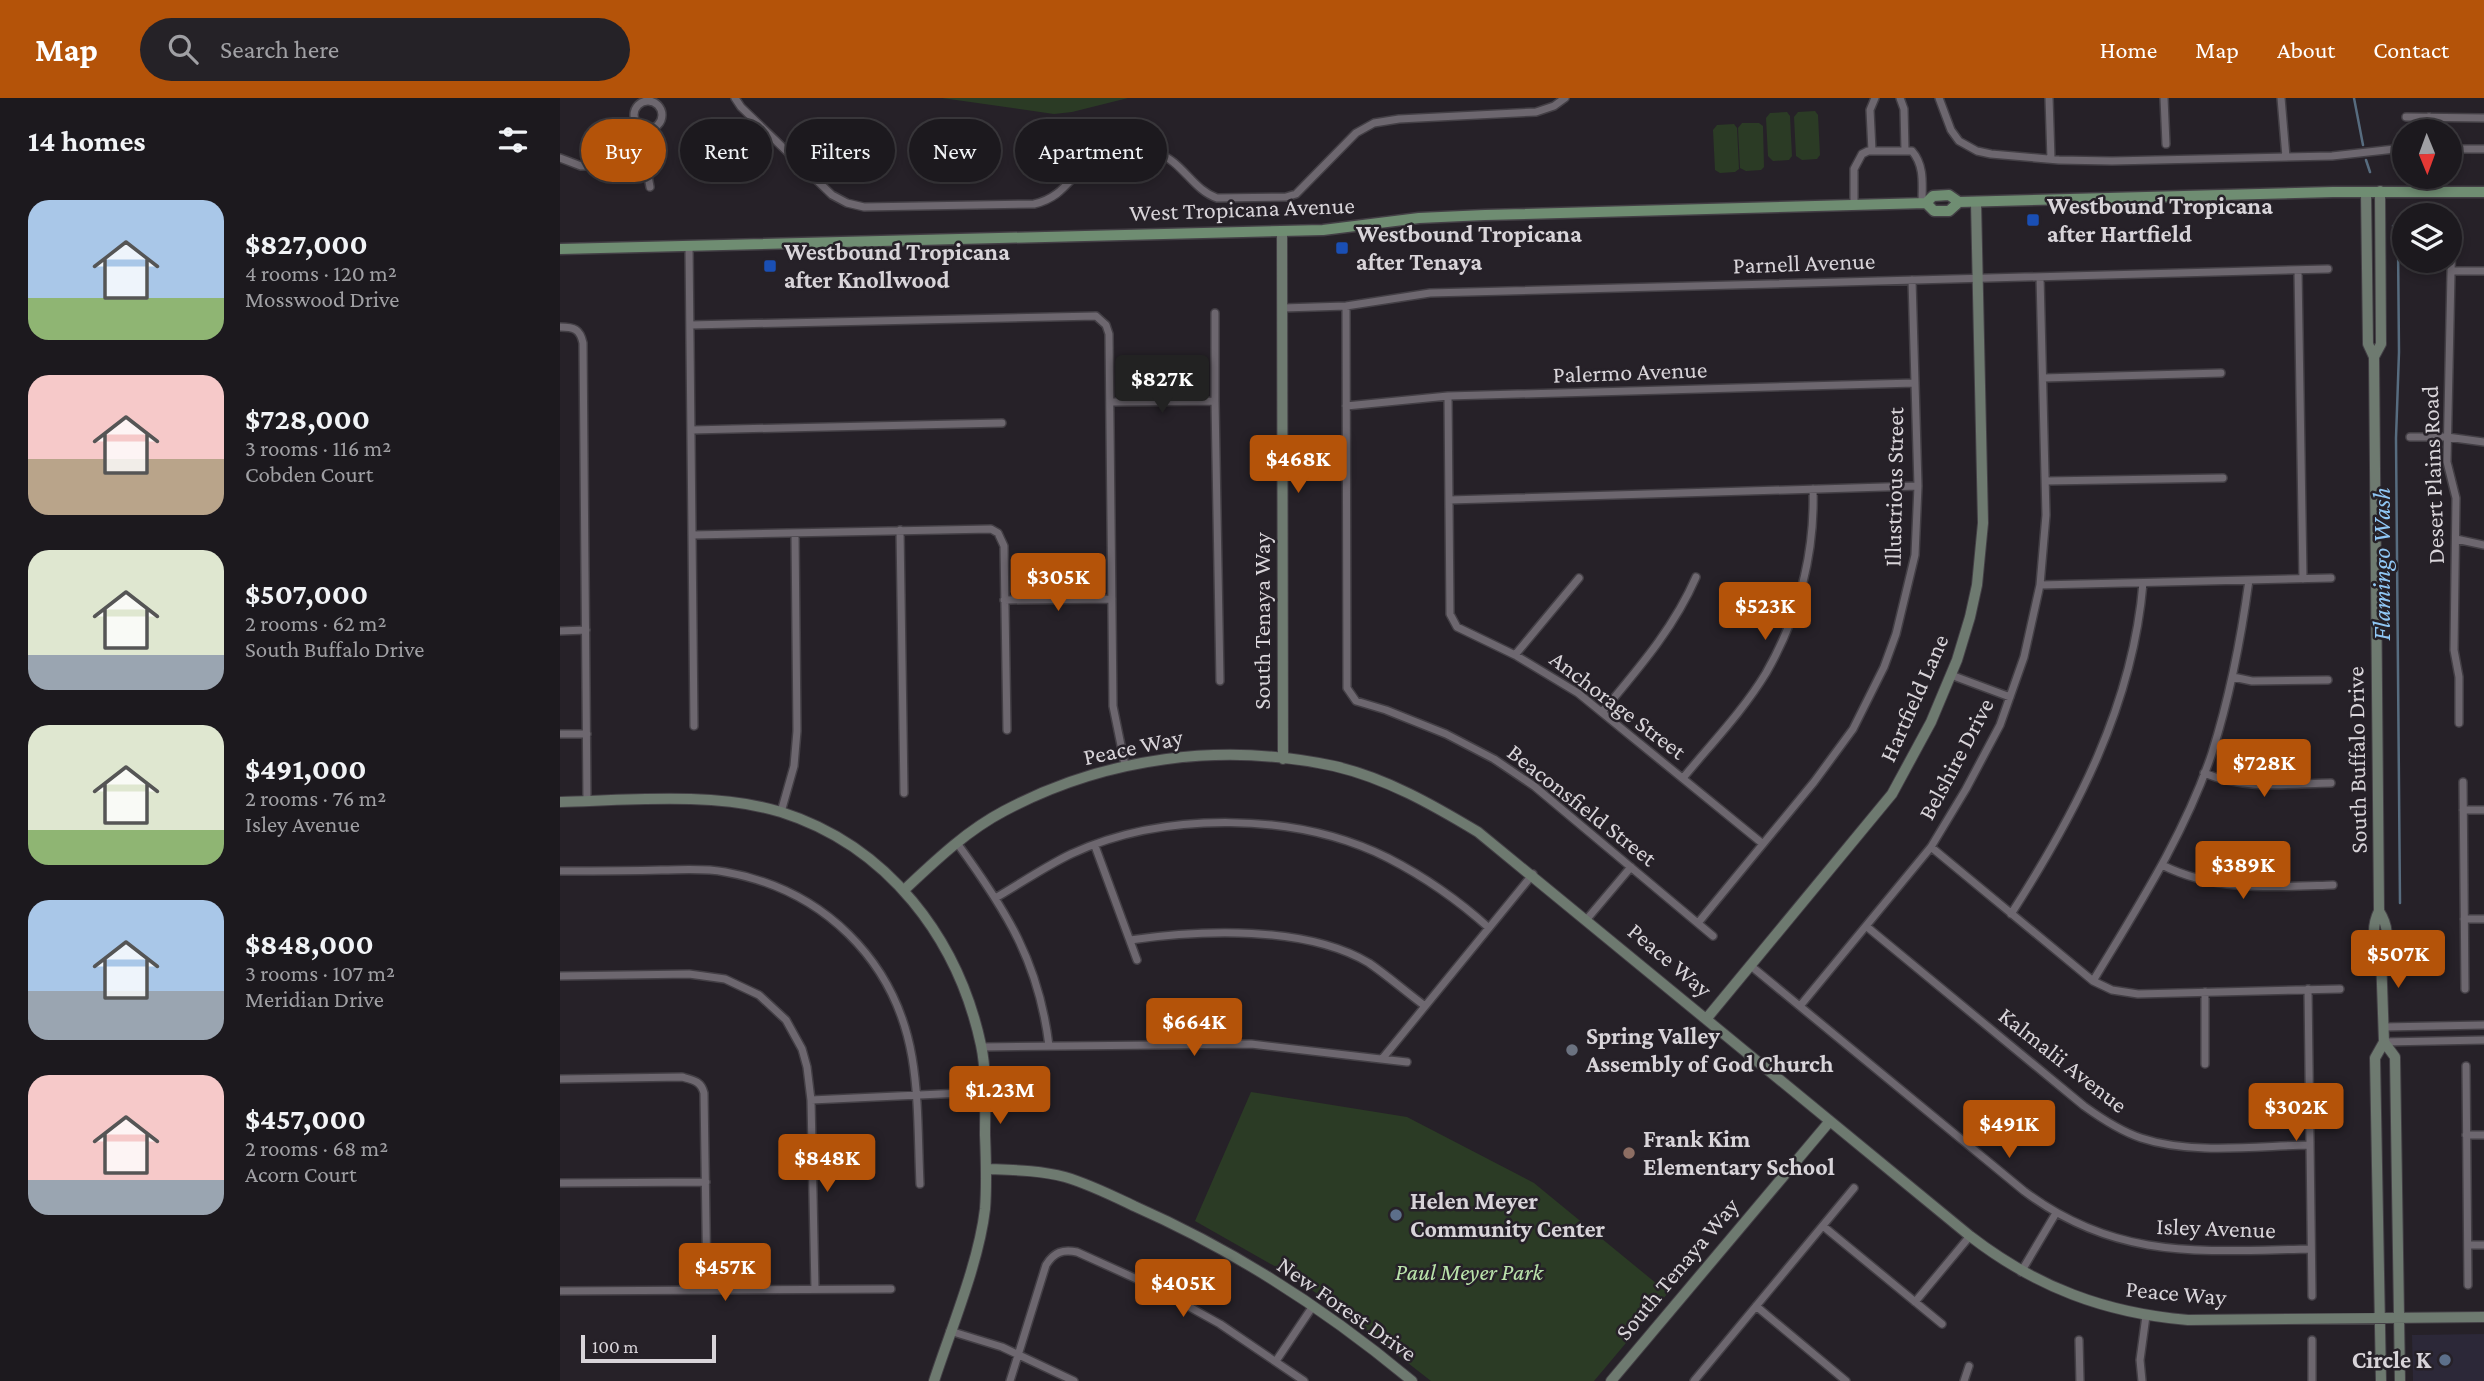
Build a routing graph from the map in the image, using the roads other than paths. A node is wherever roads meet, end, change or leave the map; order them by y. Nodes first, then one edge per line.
1 (736, 98) edge
2 (1565, 98) edge
3 (1875, 98) edge
4 (1900, 98) edge
5 (1939, 98) edge
6 (2049, 98) edge
7 (2164, 98) edge
8 (2281, 98) edge
9 (2406, 117) dead end
10 (2429, 117) joint
11 (2484, 118) edge
12 (2166, 144) dead end
13 (2392, 149) edge
14 (2462, 149) edge
15 (2484, 149) edge
16 (1905, 150) junction
17 (1871, 151) junction
18 (2286, 157) junction
19 (560, 159) edge
20 (2051, 159) junction
21 (581, 166) edge
22 (649, 182) edge
23 (650, 187) dead end
24 (2380, 191) junction
25 (2366, 192) junction
26 (2484, 192) edge
27 (1976, 202) junction
28 (1924, 203) junction
29 (1854, 205) junction
30 (1283, 231) junction
31 (689, 246) junction
32 (560, 249) edge
33 (2328, 269) dead end
34 (2298, 270) junction
35 (2462, 271) edge
36 (2484, 271) edge
37 (2451, 273) edge
38 (2040, 276) junction
39 (1978, 278) junction
40 (1912, 280) junction
41 (1346, 306) junction
42 (1283, 308) junction
43 (1215, 313) dead end
44 (690, 325) junction
45 (560, 327) edge
46 (2374, 357) junction
47 (2221, 373) dead end
48 (2043, 378) junction
49 (1915, 383) junction
50 (1448, 396) junction
51 (1215, 401) junction
52 (1110, 402) junction
53 (1346, 406) junction
54 (1002, 423) dead end
55 (691, 430) junction
56 (2410, 437) dead end
57 (2447, 437) junction
58 (2484, 442) edge
59 (2223, 478) dead end
60 (2046, 481) junction
61 (1918, 486) junction
62 (1813, 489) junction
63 (1449, 500) junction
64 (900, 530) junction
65 (795, 533) junction
66 (692, 535) junction
67 (2456, 539) junction
68 (2484, 545) edge
69 (1696, 577) dead end
70 (1579, 578) dead end
71 (2331, 578) dead end
72 (2303, 579) junction
73 (2249, 580) junction
74 (2143, 583) junction
75 (2040, 585) junction
76 (1112, 599) junction
77 (1004, 600) junction
78 (586, 630) junction
79 (560, 631) edge
80 (1515, 655) junction
81 (1951, 675) junction
82 (2233, 677) junction
83 (2328, 680) dead end
84 (1220, 681) dead end
85 (2010, 697) junction
86 (1602, 711) junction
87 (2459, 723) dead end
88 (694, 726) dead end
89 (1007, 730) dead end
90 (560, 734) edge
91 (587, 734) junction
92 (1283, 759) junction
93 (1125, 765) junction
94 (2204, 773) junction
95 (1683, 778) junction
96 (2463, 782) dead end
97 (2330, 783) dead end
98 (904, 793) dead end
99 (587, 801) junction
100 (560, 802) edge
101 (2463, 810) junction
102 (2484, 810) edge
103 (781, 812) junction
104 (957, 843) junction
105 (1763, 844) junction
106 (1095, 846) junction
107 (1931, 847) junction
108 (2162, 865) junction
109 (1631, 867) junction
110 (560, 872) edge
111 (1533, 874) junction
112 (2333, 885) dead end
113 (904, 890) junction
114 (997, 897) junction
115 (2011, 914) junction
116 (1587, 919) junction
117 (2464, 919) junction
118 (2484, 919) edge
119 (1698, 923) junction
120 (1867, 926) junction
121 (1489, 928) junction
122 (1713, 936) dead end
123 (1130, 940) junction
124 (1138, 960) dead end
125 (1751, 966) junction
126 (560, 976) edge
127 (2093, 981) junction
128 (2308, 989) junction
129 (2340, 989) dead end
130 (2465, 989) dead end
131 (2205, 992) junction
132 (1425, 1006) junction
133 (1800, 1006) junction
134 (1707, 1018) junction
135 (2484, 1025) edge
136 (2384, 1027) junction
137 (2484, 1041) edge
138 (2384, 1042) junction
139 (1049, 1046) junction
140 (982, 1047) junction
141 (1382, 1059) junction
142 (1408, 1062) dead end
143 (2205, 1064) dead end
144 (2466, 1066) dead end
145 (560, 1079) edge
146 (984, 1092) junction
147 (916, 1095) junction
148 (811, 1100) junction
149 (1830, 1121) junction
150 (2466, 1135) junction
151 (2484, 1135) edge
152 (2310, 1145) junction
153 (986, 1169) junction
154 (705, 1182) junction
155 (560, 1184) edge
156 (920, 1184) dead end
157 (1854, 1188) dead end
158 (2056, 1213) junction
159 (1823, 1226) junction
160 (1970, 1236) junction
161 (2468, 1245) junction
162 (2484, 1245) edge
163 (2311, 1249) junction
164 (2021, 1272) junction
165 (2468, 1285) dead end
166 (707, 1289) junction
167 (815, 1289) junction
168 (891, 1289) dead end
169 (560, 1291) edge
170 (2312, 1296) dead end
171 (1915, 1302) junction
172 (1313, 1306) junction
173 (1756, 1306) junction
174 (2146, 1316) junction
175 (2380, 1317) junction
176 (2400, 1317) junction
177 (2484, 1317) edge
178 (1941, 1324) dead end
179 (950, 1331) junction
180 (2079, 1340) dead end
181 (2312, 1340) dead end
182 (1018, 1354) junction
183 (1276, 1361) junction
184 (1969, 1366) dead end
185 (934, 1381) edge
186 (1010, 1381) edge
187 (1074, 1381) edge
188 (1304, 1381) edge
189 (1412, 1381) edge
190 (1611, 1381) edge
191 (1694, 1381) edge
192 (1846, 1381) edge
193 (1964, 1381) edge
194 (2080, 1381) edge
195 (2142, 1381) edge
196 (2312, 1381) edge
197 (2381, 1381) edge
198 (2400, 1381) edge

1 - 2 street
3 - 17 street
4 - 16 street
5 - 20 street
6 - 20 street
7 - 12 street
8 - 18 street
9 - 10 street
10 - 11 street
13 - 18 street
14 - 15 street
16 - 17 street
16 - 28 street
17 - 29 street
18 - 20 street
19 - 21 street
22 - 23 street
24 - 25 main road, West Tropicana Avenue
24 - 26 main road, West Tropicana Avenue
24 - 46 street, South Buffalo Drive
25 - 27 main road, West Tropicana Avenue
25 - 46 street, South Buffalo Drive
27 - 28 main road, West Tropicana Avenue
27 - 39 street, Hartfield Lane
28 - 29 main road, West Tropicana Avenue
29 - 30 main road, West Tropicana Avenue
30 - 31 main road, West Tropicana Avenue
30 - 42 street, South Tenaya Way
31 - 32 main road, West Tropicana Avenue
31 - 44 street
33 - 34 street, Parnell Avenue
34 - 38 street, Parnell Avenue
34 - 72 street
35 - 36 street
37 - 57 street, Desert Plains Road
38 - 39 street, Parnell Avenue
38 - 48 street, Belshire Drive
39 - 40 street, Parnell Avenue
39 - 81 street, Hartfield Lane
40 - 41 street, Parnell Avenue
40 - 49 street, Illustrious Street
41 - 42 street, Parnell Avenue
41 - 53 street, Beaconsfield Street
42 - 92 street, South Tenaya Way
43 - 51 street
44 - 52 street
44 - 55 street
45 - 78 street
46 - 136 street, South Buffalo Drive
47 - 48 street
48 - 60 street, Belshire Drive
49 - 50 street, Palermo Avenue
49 - 61 street, Illustrious Street
50 - 53 street, Palermo Avenue
50 - 63 street, Anchorage Street
51 - 52 street
51 - 84 street
52 - 76 street
53 - 109 street, Beaconsfield Street
54 - 55 street
55 - 66 street
56 - 57 street
57 - 58 street
57 - 67 street, Desert Plains Road
59 - 60 street
60 - 75 street, Belshire Drive
61 - 62 street
61 - 105 street, Illustrious Street
62 - 63 street
62 - 95 street
63 - 80 street, Anchorage Street
64 - 65 street
64 - 77 street
64 - 98 street
65 - 66 street
65 - 103 street
66 - 88 street
67 - 68 street
67 - 87 street, Desert Plains Road
69 - 86 street
70 - 80 street
71 - 72 street
72 - 73 street
73 - 74 street
73 - 82 street
74 - 75 street
74 - 115 street
75 - 85 street, Belshire Drive
76 - 77 street
76 - 93 street
77 - 89 street
78 - 79 street
78 - 91 street
80 - 86 street, Anchorage Street
81 - 85 street
81 - 125 street, Hartfield Lane
82 - 83 street
82 - 94 street
85 - 107 street, Belshire Drive
86 - 95 street, Anchorage Street
90 - 91 street
91 - 99 street
92 - 93 street, Peace Way
92 - 111 street, Peace Way
93 - 104 street, Peace Way
94 - 97 street
94 - 108 street
95 - 105 street, Anchorage Street
96 - 101 street
99 - 100 street
99 - 103 street
101 - 102 street
101 - 117 street
103 - 113 street
104 - 113 street, Peace Way
104 - 114 street
105 - 119 street, Illustrious Street
106 - 114 street
106 - 121 street
106 - 123 street
107 - 115 street
107 - 120 street, Belshire Drive
108 - 112 street
108 - 127 street
109 - 116 street
109 - 119 street, Beaconsfield Street
110 - 147 street
111 - 116 street, Peace Way
111 - 121 street
113 - 140 street
114 - 139 street
115 - 127 street
116 - 134 street, Peace Way
117 - 118 street
117 - 130 street
119 - 122 street, Beaconsfield Street
120 - 133 street, Belshire Drive
120 - 152 street, Kalmalii Avenue
121 - 132 street
123 - 124 street
123 - 132 street
125 - 133 street, Isley Avenue
125 - 134 street, Hartfield Lane
126 - 148 street
127 - 131 street
128 - 129 street
128 - 131 street
128 - 152 street
131 - 143 street
132 - 141 street
133 - 158 street, Isley Avenue
134 - 149 street, Peace Way
135 - 136 street
136 - 138 street, South Buffalo Drive
137 - 138 street
138 - 175 street, South Buffalo Drive
138 - 176 street, South Buffalo Drive
139 - 140 street
139 - 141 street
140 - 146 street
141 - 142 street
144 - 150 street
145 - 154 street
146 - 147 street
146 - 153 street
147 - 148 street
147 - 156 street
148 - 167 street
149 - 160 street, Peace Way
149 - 190 street, South Tenaya Way
150 - 151 street
150 - 161 street
152 - 163 street
153 - 172 street, New Forest Drive
153 - 179 street
154 - 155 street
154 - 166 street
157 - 159 street
158 - 163 street, Isley Avenue
158 - 164 street
159 - 171 street
159 - 173 street
160 - 164 street, Peace Way
160 - 171 street
161 - 162 street
161 - 165 street
163 - 170 street
164 - 174 street, Peace Way
166 - 167 street
166 - 169 street
167 - 168 street
171 - 178 street
172 - 183 street
172 - 189 street, New Forest Drive
173 - 191 street
173 - 192 street
174 - 175 street, Peace Way
174 - 195 street
175 - 176 street, Peace Way
175 - 197 street, South Buffalo Drive
176 - 177 street, Peace Way
176 - 198 street, South Buffalo Drive
179 - 182 street
179 - 185 street
180 - 194 street
181 - 196 street
182 - 183 street
182 - 186 street
182 - 187 street
183 - 188 street
184 - 193 street

